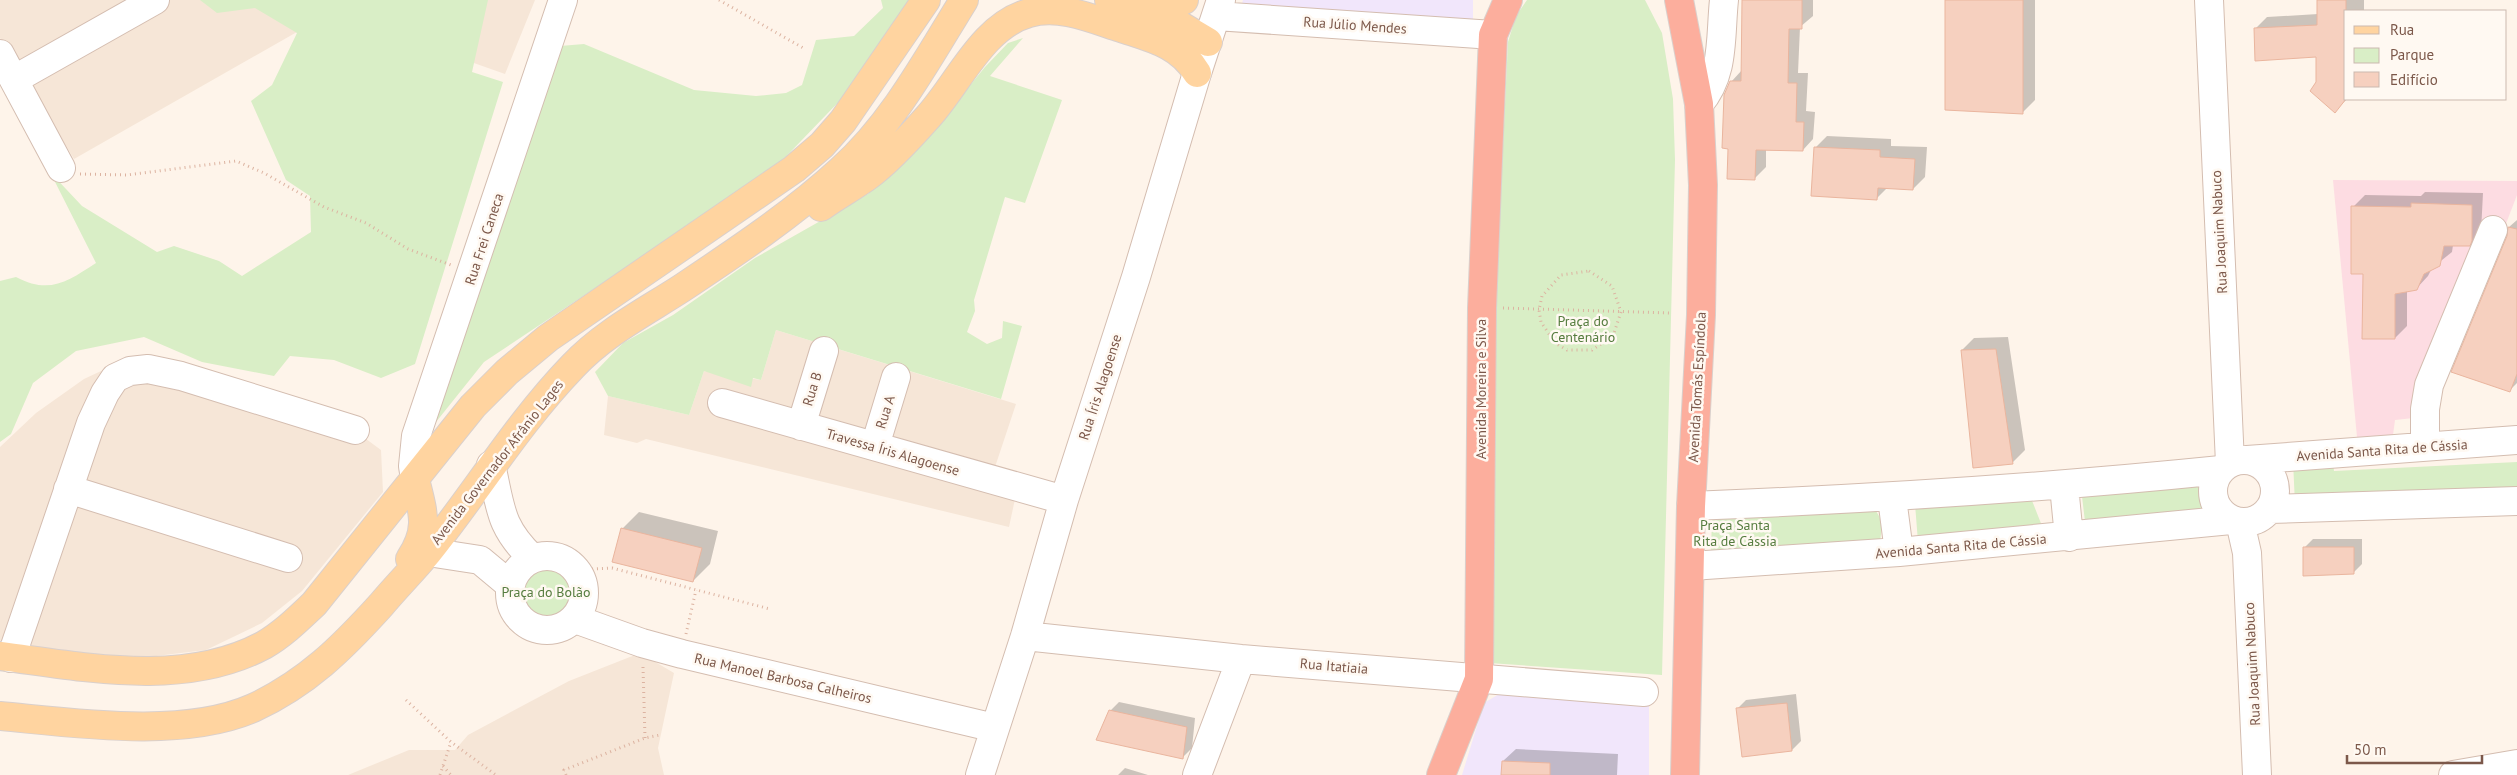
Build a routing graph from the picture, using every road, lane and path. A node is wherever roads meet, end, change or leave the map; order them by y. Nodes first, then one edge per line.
1 (155, 0) edge
2 (563, 0) edge
3 (719, 0) edge
4 (926, 0) edge
5 (964, 0) edge
6 (1109, 0) edge
7 (1184, 0) edge
8 (1508, 0) edge
9 (1680, 0) edge
10 (1724, 0) edge
11 (2209, 0) edge
12 (1219, 8) edge
13 (1139, 10) junction
14 (1493, 35) junction
15 (1208, 42) junction
16 (805, 49) dead end
17 (0, 54) edge
18 (1197, 73) junction
19 (15, 79) junction
20 (1699, 104) junction
21 (61, 168) joint
22 (2493, 230) dead end
23 (743, 244) junction
24 (472, 274) junction
25 (1500, 308) dead end
26 (1539, 310) junction
27 (1622, 312) junction
28 (1671, 313) dead end
29 (824, 352) dead end
30 (896, 377) dead end
31 (722, 403) dead end
32 (801, 426) junction
33 (354, 430) dead end
34 (2517, 440) edge
35 (875, 446) junction
36 (2425, 446) junction
37 (2233, 464) junction
38 (491, 465) junction
39 (415, 480) junction
40 (2064, 486) junction
41 (68, 489) junction
42 (1892, 498) junction
43 (1064, 500) junction
44 (2517, 501) edge
45 (1692, 506) junction
46 (2249, 518) junction
47 (2069, 538) junction
48 (428, 552) junction
49 (1899, 552) junction
50 (288, 558) dead end
51 (532, 558) junction
52 (1691, 566) junction
53 (577, 570) junction
54 (510, 585) junction
55 (696, 590) junction
56 (378, 608) junction
57 (770, 609) dead end
58 (575, 619) junction
59 (1025, 636) junction
60 (642, 643) junction
61 (9, 653) edge
62 (682, 654) junction
63 (1241, 659) junction
64 (1479, 678) junction
65 (1644, 692) dead end
66 (406, 700) dead end
67 (0, 716) edge
68 (995, 728) junction
69 (660, 735) dead end
70 (645, 738) junction
71 (451, 742) junction
72 (2517, 764) edge
73 (443, 766) junction
74 (440, 775) edge
75 (452, 775) edge
76 (496, 775) edge
77 (566, 775) edge
78 (980, 775) edge
79 (1197, 775) edge
80 (1441, 775) edge
81 (1685, 775) edge
82 (2257, 775) edge
83 (2453, 775) edge

1 - 19 street
2 - 24 street, Rua Frei Caneca
3 - 16 path
4 - 39 main road
5 - 23 main road, Avenida Governador Afrânio Lages
6 - 13 main road
7 - 13 main road
8 - 14 highway, Avenida Moreira e Silva
9 - 20 highway, Avenida Tomás Espíndola
10 - 20 street
11 - 37 street, Rua Joaquim Nabuco
12 - 14 street, Rua Júlio Mendes
12 - 15 street, Rua Íris Alagoense
13 - 15 main road
14 - 64 highway, Avenida Moreira e Silva
15 - 18 street, Rua Íris Alagoense
17 - 19 street
18 - 23 main road
18 - 43 street, Rua Íris Alagoense
19 - 21 street
20 - 45 highway, Avenida Tomás Espíndola
21 - 24 path
22 - 36 street
23 - 38 main road, Avenida Governador Afrânio Lages
24 - 39 street, Rua Frei Caneca
25 - 26 path
26 - 27 path
26 - 27 path
26 - 27 path
27 - 28 path
29 - 32 street, Rua B
30 - 35 street, Rua A
31 - 32 street, Travessa Íris Alagoense
32 - 35 street, Travessa Íris Alagoense
33 - 41 street
34 - 36 street, Avenida Santa Rita de Cássia
35 - 43 street, Travessa Íris Alagoense
36 - 37 street, Avenida Santa Rita de Cássia
37 - 40 street, Avenida Santa Rita de Cássia
37 - 46 street
37 - 46 street
38 - 48 main road, Avenida Governador Afrânio Lages
38 - 51 street
39 - 56 main road
39 - 61 main road
40 - 42 street, Avenida Santa Rita de Cássia
40 - 47 street
41 - 50 street
41 - 61 street
42 - 45 street, Avenida Santa Rita de Cássia
42 - 49 street
43 - 59 street, Rua Íris Alagoense
44 - 46 street, Avenida Santa Rita de Cássia
45 - 52 highway, Avenida Tomás Espíndola
46 - 47 street, Avenida Santa Rita de Cássia
46 - 82 street, Rua Joaquim Nabuco
47 - 49 street, Avenida Santa Rita de Cássia
48 - 54 street
48 - 56 main road, Avenida Governador Afrânio Lages
49 - 52 street, Avenida Santa Rita de Cássia
51 - 53 street
51 - 54 street
52 - 81 highway, Avenida Tomás Espíndola
53 - 55 path
53 - 58 street
54 - 58 street
55 - 57 path
55 - 62 path
56 - 67 main road, Avenida Governador Afrânio Lages
58 - 60 street, Rua Manoel Barbosa Calheiros
59 - 63 street, Rua Itatiaia
59 - 68 street, Rua Íris Alagoense
60 - 62 street, Rua Manoel Barbosa Calheiros
60 - 70 path
62 - 68 street, Rua Manoel Barbosa Calheiros
63 - 64 street, Rua Itatiaia
63 - 79 street
64 - 65 street, Rua Itatiaia
64 - 80 highway, Avenida Moreira e Silva
66 - 71 path
68 - 78 street, Rua Íris Alagoense
69 - 70 path
70 - 77 path
71 - 73 path
71 - 76 path
72 - 83 street
73 - 74 path
73 - 75 path

